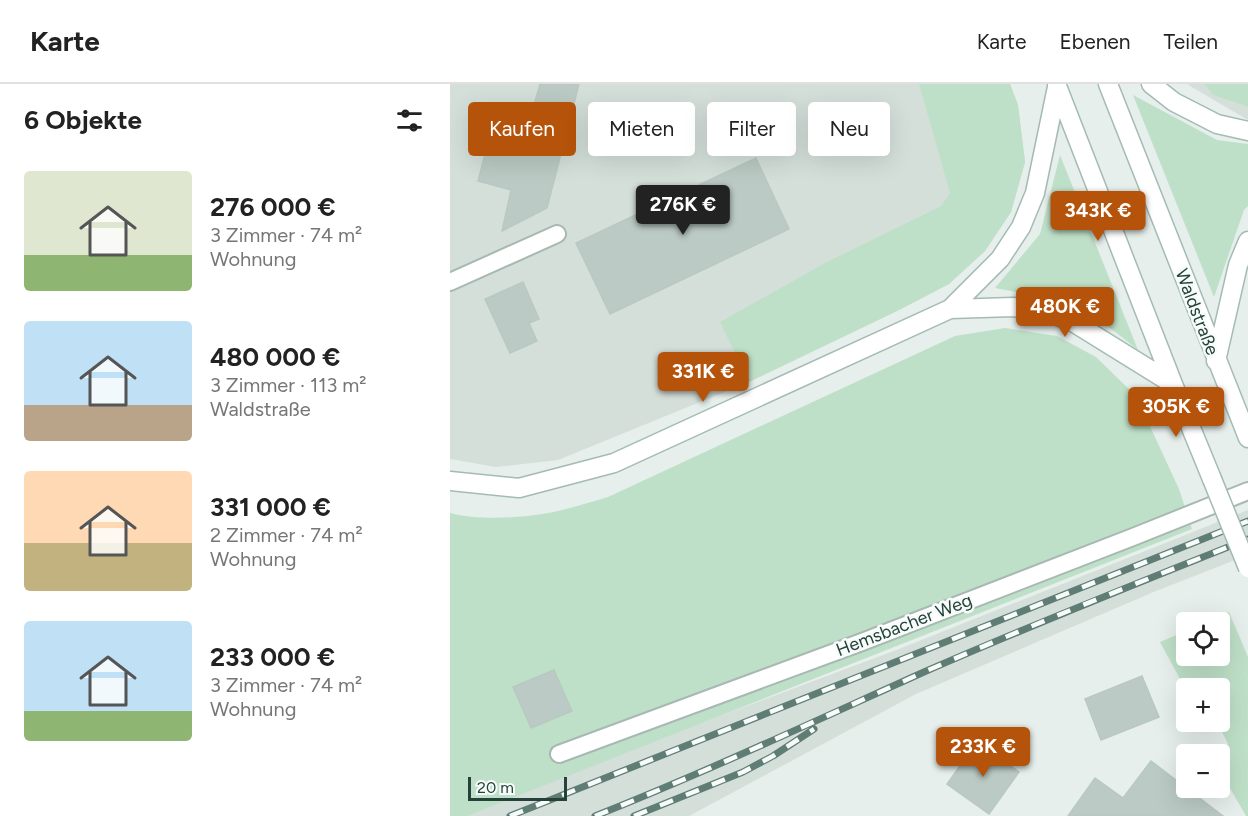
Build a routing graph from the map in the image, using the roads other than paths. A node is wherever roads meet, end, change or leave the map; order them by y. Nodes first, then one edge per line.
1 (1108, 84) edge
2 (1151, 84) edge
3 (1057, 85) edge
4 (1248, 131) edge
5 (557, 234) dead end
6 (1248, 241) edge
7 (450, 282) edge
8 (950, 309) junction
9 (1216, 361) junction
10 (1173, 384) junction
11 (1248, 438) edge
12 (450, 481) edge
13 (1248, 491) edge
14 (1248, 568) edge
15 (559, 754) dead end

1 - 9 main road, Waldstraße
2 - 4 main road
3 - 8 main road
3 - 10 main road
5 - 7 lane
6 - 9 main road
8 - 10 main road
8 - 12 main road
9 - 11 main road, Waldstraße
10 - 14 main road, bridge
13 - 15 lane, Hemsbacher Weg

